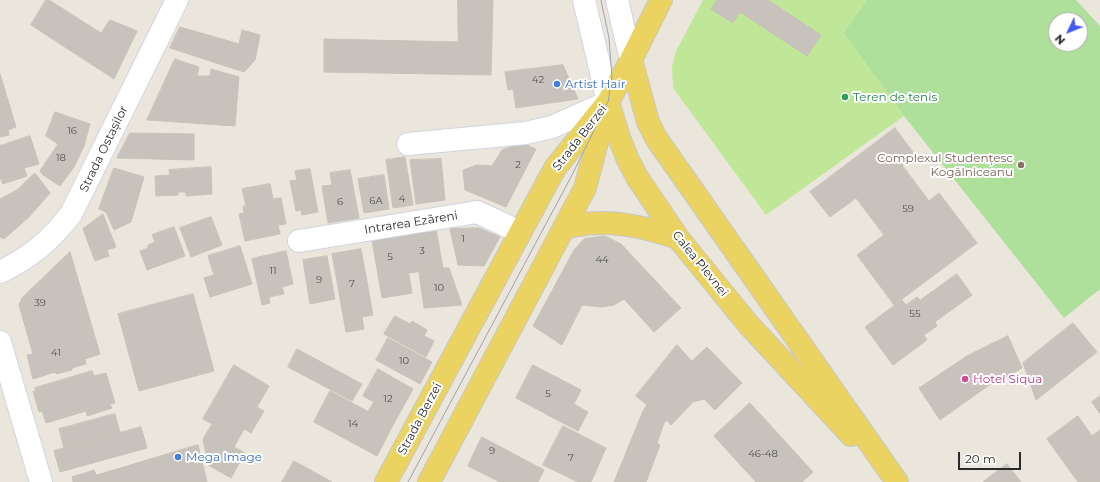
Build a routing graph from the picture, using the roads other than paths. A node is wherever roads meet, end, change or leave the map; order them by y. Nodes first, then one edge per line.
1 (177, 0) edge
2 (584, 0) edge
3 (617, 0) edge
4 (661, 0) edge
5 (631, 60) junction
6 (608, 102) junction
7 (408, 144) dead end
8 (564, 227) junction
9 (520, 232) junction
10 (678, 238) junction
11 (299, 241) dead end
12 (0, 272) edge
13 (0, 342) edge
14 (41, 482) edge
15 (386, 482) edge
16 (429, 482) edge
17 (896, 482) edge

1 - 12 street, Strada Ostașilor
2 - 6 street, Calea Plevnei
3 - 5 street, Calea Plevnei
4 - 5 main road
5 - 6 main road
5 - 17 main road, Calea Plevnei
6 - 7 street
6 - 8 main road, Strada Berzei
6 - 9 main road, Strada Berzei
6 - 10 main road, Calea Plevnei
8 - 10 main road
8 - 16 main road, Strada Berzei
9 - 11 street, Intrarea Ezăreni
9 - 15 main road, Strada Berzei
10 - 17 main road, Calea Plevnei
13 - 14 street

